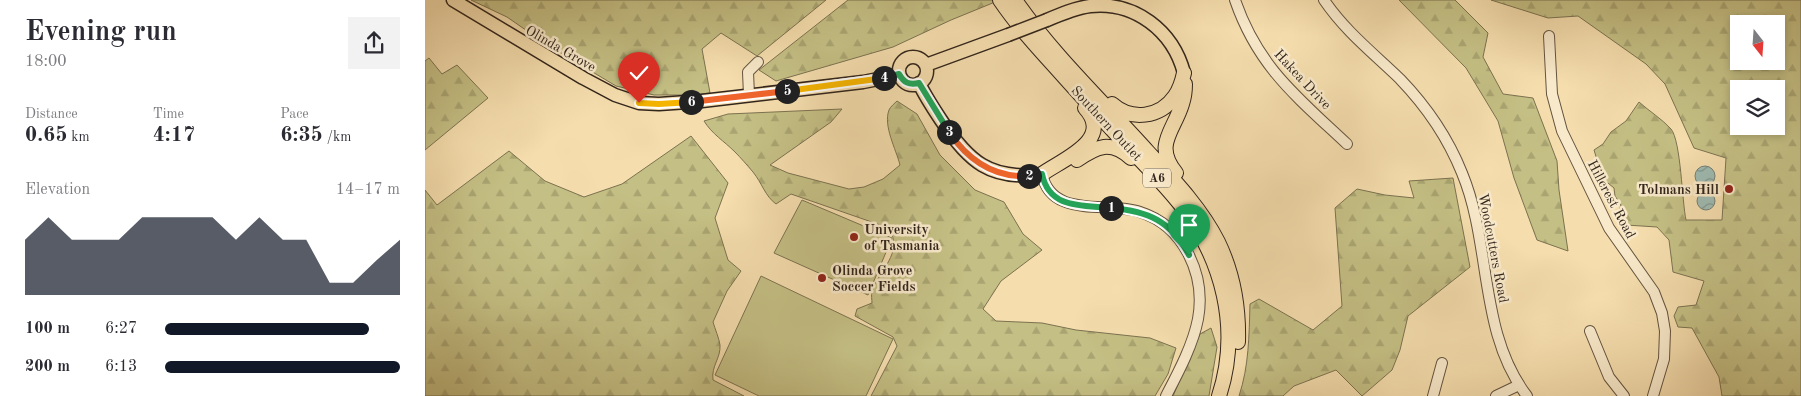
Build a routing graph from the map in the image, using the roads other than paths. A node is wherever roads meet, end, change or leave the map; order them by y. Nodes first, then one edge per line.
1 (453, 0) edge
2 (996, 0) edge
3 (999, 0) edge
4 (1015, 0) edge
5 (1021, 0) edge
6 (1235, 0) edge
7 (1324, 0) edge
8 (1092, 3) edge
9 (1549, 36) dead end
10 (758, 62) dead end
11 (925, 65) junction
12 (899, 74) junction
13 (1184, 74) junction
14 (919, 83) junction
15 (749, 96) junction
16 (1347, 144) dead end
17 (1042, 174) junction
18 (1206, 221) junction
19 (1200, 235) junction
20 (1590, 331) dead end
21 (1442, 363) dead end
22 (1519, 385) junction
23 (1166, 396) edge
24 (1219, 396) edge
25 (1229, 396) edge
26 (1433, 396) edge
27 (1496, 396) edge
28 (1527, 396) edge
29 (1624, 396) edge
30 (1653, 396) edge

1 - 15 main road, Olinda Grove
2 - 17 highway
3 - 19 highway, Southern Outlet / A6
4 - 18 highway, Southern Outlet / A6
5 - 13 highway
6 - 16 street, Hakea Drive
7 - 22 street, Woodcutters Road
8 - 11 main road, bridge
8 - 13 main road
9 - 30 street, Hillcrest Road
10 - 15 street
11 - 12 main road
11 - 14 main road
12 - 14 main road
12 - 15 main road, Olinda Grove
13 - 18 highway
14 - 17 main road
17 - 19 highway
17 - 23 street
18 - 25 highway, Southern Outlet / A6
19 - 24 highway, Southern Outlet / A6
20 - 29 street
21 - 26 street
22 - 27 street
22 - 28 street, Woodcutters Road

